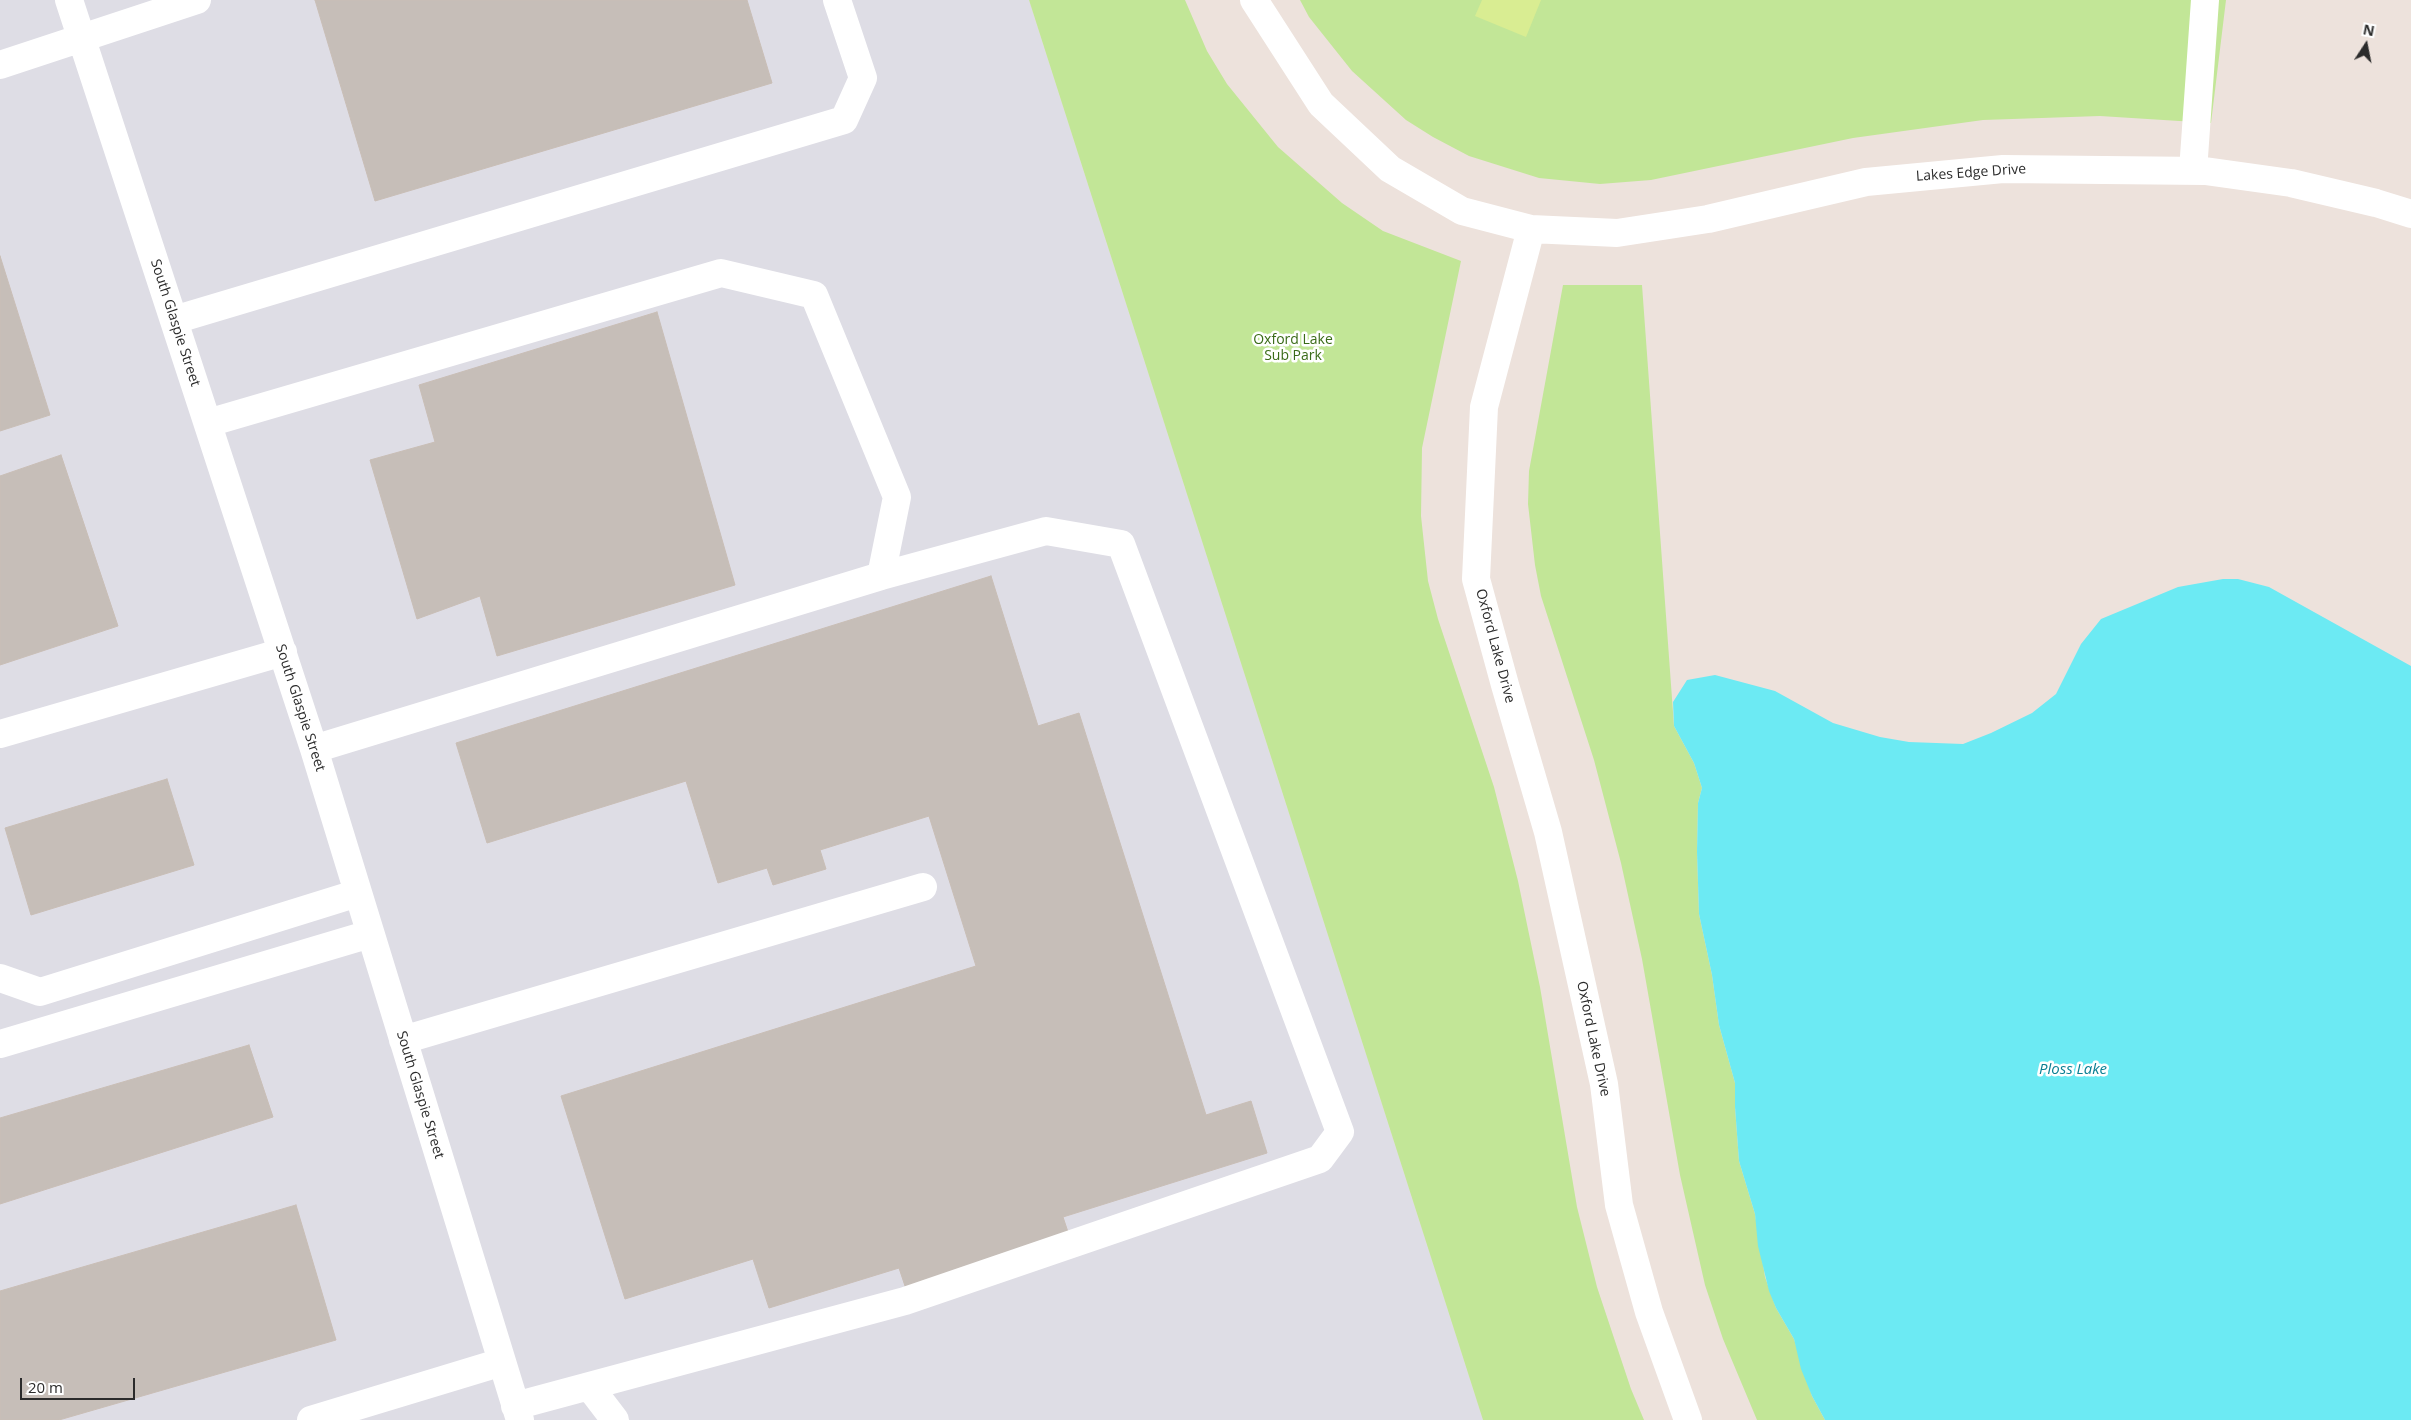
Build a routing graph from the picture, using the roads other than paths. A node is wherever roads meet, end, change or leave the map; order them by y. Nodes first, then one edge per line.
1 (69, 0) edge
2 (197, 0) edge
3 (837, 0) edge
4 (1254, 0) edge
5 (2205, 0) edge
6 (81, 37) junction
7 (0, 65) edge
8 (2193, 171) junction
9 (2411, 214) edge
10 (1531, 229) junction
11 (174, 320) junction
12 (208, 423) junction
13 (881, 576) junction
14 (282, 652) junction
15 (0, 734) edge
16 (314, 749) junction
17 (923, 887) dead end
18 (358, 893) junction
19 (370, 934) junction
20 (0, 978) edge
21 (402, 1040) junction
22 (0, 1044) edge
23 (502, 1362) junction
24 (589, 1386) junction
25 (518, 1413) edge
26 (311, 1420) edge
27 (615, 1420) edge
28 (1688, 1420) edge

1 - 6 street, South Glaspie Street
2 - 6 street
3 - 11 street
4 - 10 street
5 - 8 street
6 - 7 street
6 - 11 street, South Glaspie Street
8 - 9 street, Lakes Edge Drive
8 - 10 street, Lakes Edge Drive
10 - 28 street, Oxford Lake Drive
11 - 12 street, South Glaspie Street
12 - 13 street
12 - 14 street, South Glaspie Street
13 - 16 street
13 - 24 street
14 - 15 street
14 - 16 street, South Glaspie Street
16 - 18 street, South Glaspie Street
17 - 21 street
18 - 19 street, South Glaspie Street
18 - 20 street
19 - 21 street, South Glaspie Street
19 - 22 street
21 - 23 street, South Glaspie Street
23 - 25 street, South Glaspie Street
23 - 26 street
24 - 25 street
24 - 27 street

